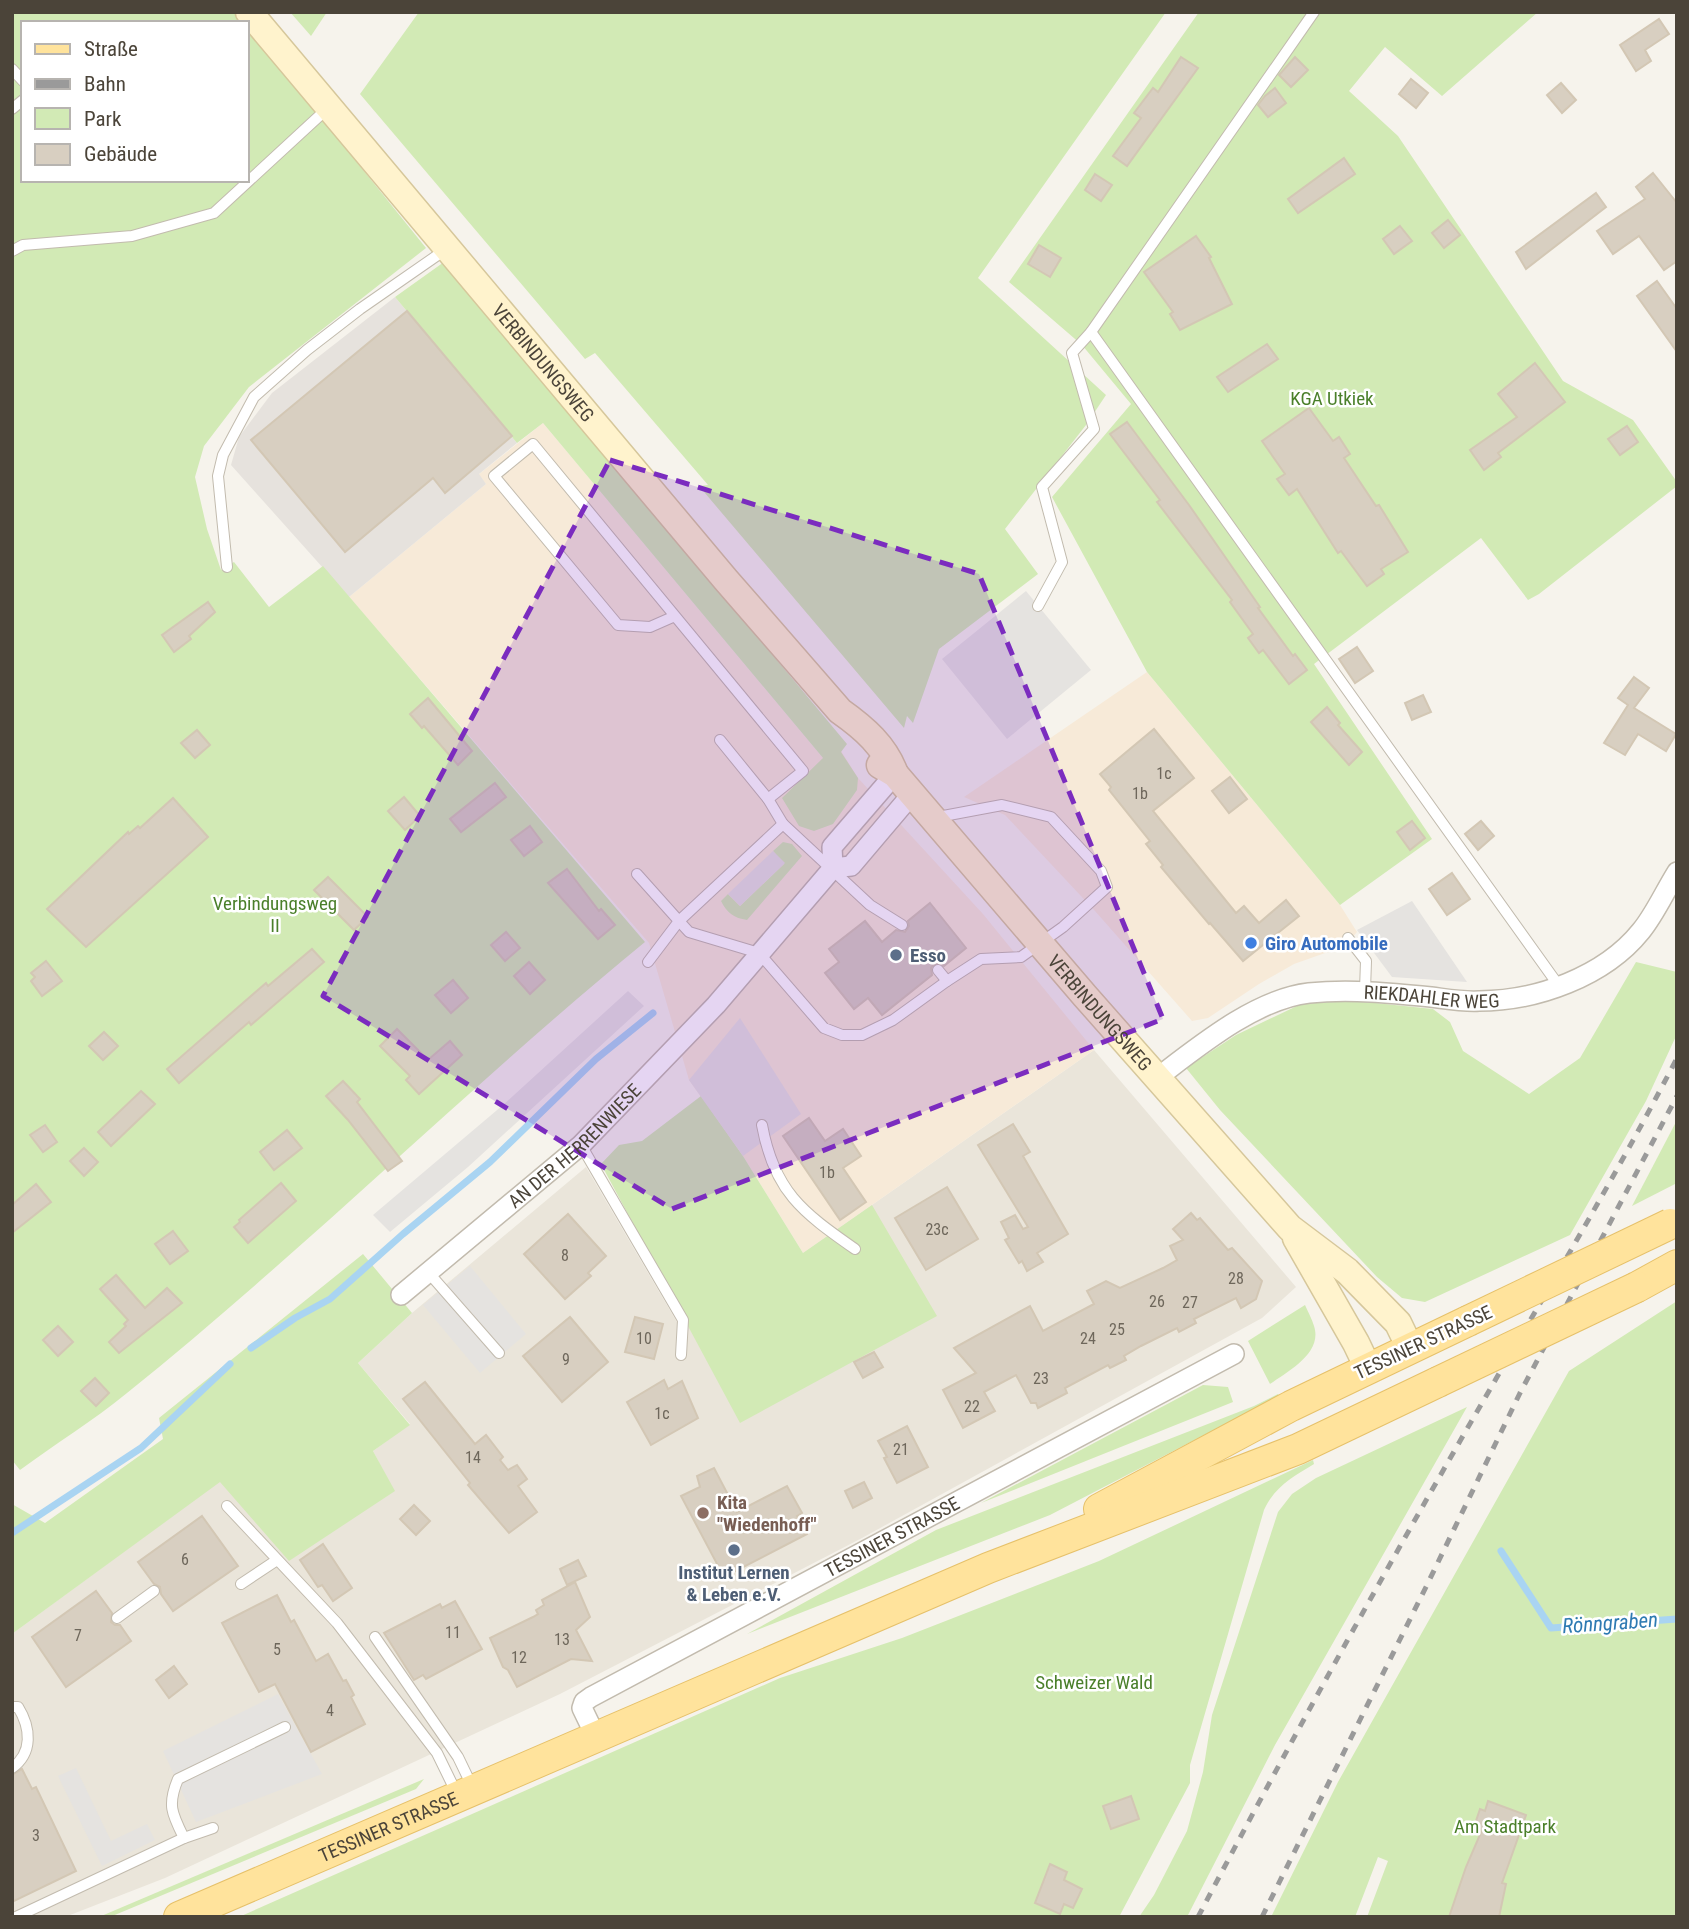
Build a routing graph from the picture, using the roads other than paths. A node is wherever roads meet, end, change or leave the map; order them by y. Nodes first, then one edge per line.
1 (1314, 12) edge
2 (251, 21) edge
3 (329, 107) junction
4 (248, 182) edge
5 (248, 182) edge
6 (448, 248) junction
7 (12, 251) edge
8 (1091, 332) junction
9 (227, 566) dead end
10 (1038, 606) dead end
11 (676, 616) junction
12 (720, 740) dead end
13 (895, 774) junction
14 (912, 794) junction
15 (768, 799) junction
16 (933, 818) junction
17 (783, 824) junction
18 (833, 869) junction
19 (1677, 872) edge
20 (637, 874) dead end
21 (679, 921) junction
22 (902, 925) dead end
23 (1348, 938) dead end
24 (1031, 950) junction
25 (759, 953) junction
26 (649, 962) dead end
27 (938, 970) dead end
28 (947, 981) junction
29 (1559, 986) junction
30 (1365, 990) junction
31 (1157, 1078) junction
32 (762, 1125) dead end
33 (581, 1144) junction
34 (1673, 1223) edge
35 (1290, 1228) junction
36 (855, 1248) dead end
37 (1677, 1265) edge
38 (428, 1272) junction
39 (401, 1295) dead end
40 (1410, 1348) junction
41 (499, 1353) dead end
42 (1234, 1353) dead end
43 (681, 1355) dead end
44 (1368, 1368) junction
45 (1433, 1385) junction
46 (1387, 1407) junction
47 (227, 1506) dead end
48 (277, 1560) junction
49 (988, 1568) junction
50 (241, 1584) dead end
51 (154, 1591) dead end
52 (117, 1618) dead end
53 (375, 1637) dead end
54 (12, 1707) edge
55 (285, 1727) dead end
56 (596, 1737) junction
57 (12, 1768) edge
58 (466, 1793) junction
59 (213, 1828) dead end
60 (184, 1838) junction
61 (16, 1917) edge
62 (179, 1917) edge

1 - 8 lane
2 - 3 main road, VERBINDUNGSWEG
3 - 4 lane
3 - 6 main road, VERBINDUNGSWEG
5 - 7 lane
6 - 9 lane
6 - 13 main road, VERBINDUNGSWEG
8 - 10 lane
8 - 29 lane
11 - 11 lane
11 - 15 lane
12 - 15 lane
13 - 14 main road, VERBINDUNGSWEG
13 - 18 street
14 - 16 main road, VERBINDUNGSWEG
14 - 18 street
15 - 17 lane
16 - 24 main road, VERBINDUNGSWEG
16 - 24 lane
17 - 18 lane
17 - 21 lane
18 - 22 lane
18 - 25 street
19 - 29 street, RIEKDAHLER WEG
20 - 21 lane
21 - 25 lane
21 - 26 lane
23 - 30 lane
24 - 28 lane
24 - 31 main road, VERBINDUNGSWEG
25 - 28 lane
25 - 33 street, AN DER HERRENWIESE
27 - 28 lane
29 - 30 street, RIEKDAHLER WEG
30 - 31 street, RIEKDAHLER WEG
31 - 35 main road, VERBINDUNGSWEG
32 - 36 lane
33 - 38 street, AN DER HERRENWIESE
33 - 43 lane
34 - 40 main road, TESSINER STRASSE, bridge
35 - 40 main road, VERBINDUNGSWEG
35 - 44 main road, VERBINDUNGSWEG
37 - 45 main road, TESSINER STRASSE, bridge
38 - 39 street, AN DER HERRENWIESE
38 - 41 lane
40 - 44 main road, TESSINER STRASSE
40 - 45 main road
42 - 56 street, TESSINER STRASSE
44 - 46 main road
44 - 49 main road, TESSINER STRASSE
45 - 46 main road, TESSINER STRASSE
46 - 49 main road, TESSINER STRASSE
47 - 48 lane
48 - 50 lane
48 - 58 lane
49 - 56 main road, TESSINER STRASSE
51 - 52 lane
53 - 58 lane
54 - 57 lane
55 - 60 lane
56 - 58 main road, TESSINER STRASSE
58 - 62 main road, TESSINER STRASSE
59 - 60 lane
60 - 61 lane

